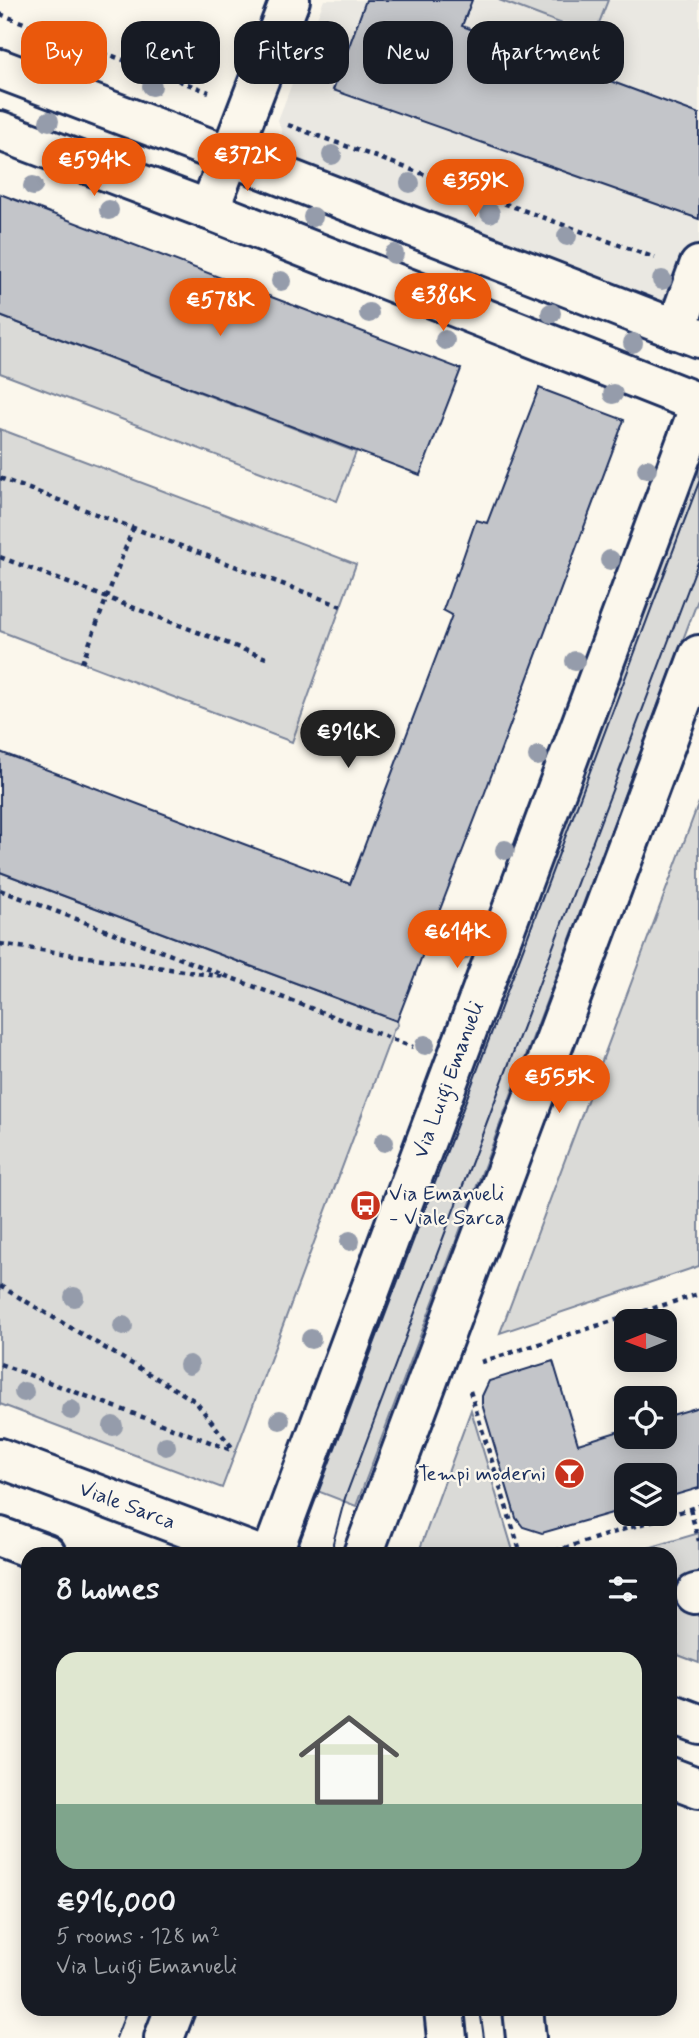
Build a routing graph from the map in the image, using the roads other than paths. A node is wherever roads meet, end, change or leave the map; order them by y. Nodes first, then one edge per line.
1 (290, 0) edge
2 (0, 69) edge
3 (0, 131) edge
4 (230, 156) junction
5 (209, 210) junction
6 (698, 269) edge
7 (688, 334) edge
8 (699, 405) edge
9 (699, 654) edge
10 (0, 1458) edge
11 (0, 1537) edge
12 (27, 1547) edge
13 (237, 1547) edge
14 (275, 1547) edge
15 (366, 1547) edge
16 (677, 1716) edge
17 (699, 1724) edge
18 (677, 1780) edge
19 (699, 1788) edge
20 (172, 2016) edge
21 (445, 2016) edge
22 (524, 2016) edge
23 (164, 2038) edge
24 (447, 2038) edge
25 (526, 2038) edge

1 - 4 street
2 - 4 street
3 - 5 street
4 - 5 street
4 - 7 street
5 - 8 street
6 - 7 street
8 - 14 street, Via Luigi Emanueli
9 - 15 street
10 - 13 street, Viale Sarca
11 - 12 street
16 - 17 street
18 - 19 street
20 - 23 street
21 - 24 street
22 - 25 street

